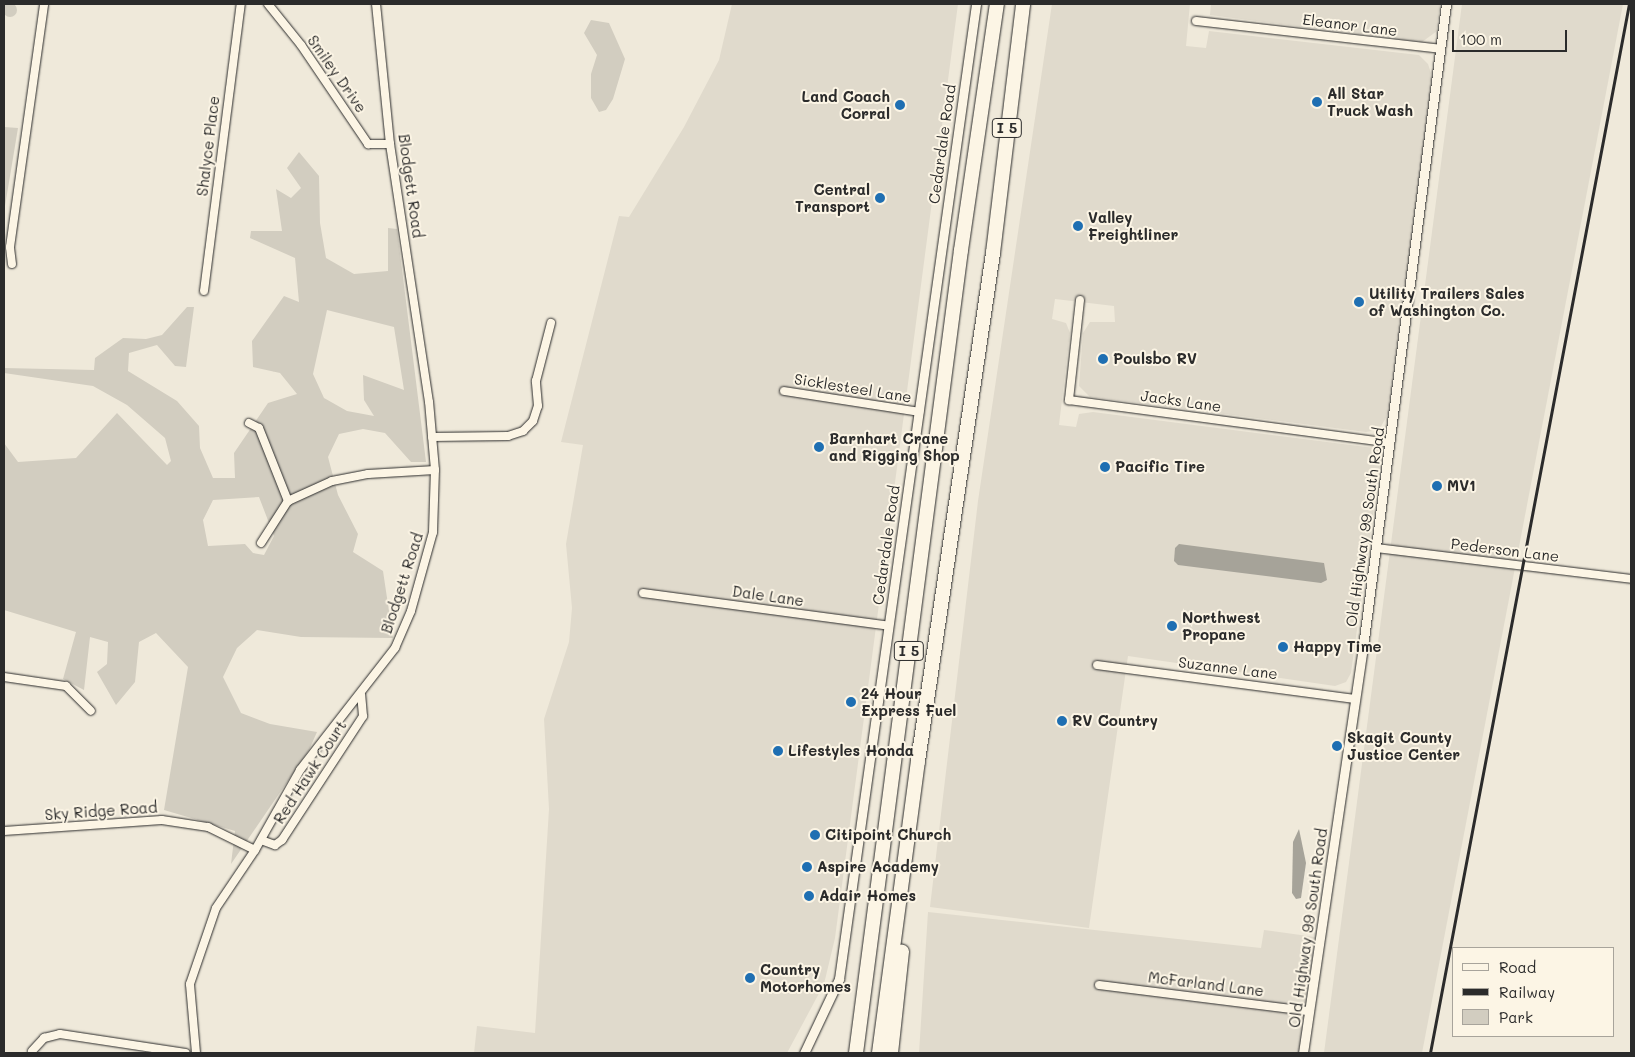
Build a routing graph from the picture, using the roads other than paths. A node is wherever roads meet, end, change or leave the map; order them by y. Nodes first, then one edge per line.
1 (44, 4) edge
2 (241, 4) edge
3 (268, 4) edge
4 (376, 4) edge
5 (976, 4) edge
6 (997, 4) edge
7 (1023, 4) edge
8 (1446, 4) edge
9 (1196, 21) dead end
10 (1440, 49) junction
11 (390, 144) junction
12 (12, 264) dead end
13 (204, 292) dead end
14 (1080, 300) dead end
15 (551, 323) dead end
16 (784, 391) dead end
17 (919, 412) junction
18 (249, 423) dead end
19 (432, 436) junction
20 (1390, 443) junction
21 (435, 470) junction
22 (288, 500) junction
23 (261, 543) dead end
24 (1376, 548) junction
25 (1631, 579) edge
26 (643, 593) dead end
27 (889, 626) junction
28 (1097, 665) dead end
29 (4, 677) edge
30 (362, 694) junction
31 (1355, 698) junction
32 (91, 711) dead end
33 (918, 761) junction
34 (4, 830) edge
35 (261, 840) junction
36 (255, 850) junction
37 (866, 968) junction
38 (1099, 985) dead end
39 (1309, 1011) junction
40 (32, 1051) dead end
41 (186, 1053) edge
42 (196, 1053) edge
43 (804, 1053) edge
44 (849, 1053) edge
45 (856, 1053) edge
46 (879, 1053) edge
47 (891, 1053) edge
48 (1303, 1053) edge

1 - 12 street
2 - 13 street, Shalyce Place
3 - 11 street, Smiley Drive
4 - 11 street, Blodgett Road
5 - 17 street, Cedardale Road
6 - 37 highway, I 5
7 - 33 highway, I 5
8 - 10 street, Old Highway 99 South Road
9 - 10 street, Eleanor Lane
10 - 20 street, Old Highway 99 South Road
11 - 19 street, Blodgett Road
14 - 20 street, Jacks Lane
15 - 19 street
16 - 17 street, Sicklesteel Lane
17 - 27 street, Cedardale Road
18 - 22 street
19 - 21 street, Blodgett Road
20 - 24 street, Old Highway 99 South Road
21 - 22 street
21 - 30 street, Blodgett Road
22 - 23 street
24 - 25 street, Pederson Lane
24 - 31 street, Old Highway 99 South Road
26 - 27 street, Dale Lane
27 - 43 street, Cedardale Road
28 - 31 street, Suzanne Lane
29 - 32 street
30 - 35 street, Blodgett Road
30 - 35 street, Red Hawk Court
31 - 39 street, Old Highway 99 South Road
33 - 46 highway, I 5
33 - 47 highway
34 - 36 street, Sky Ridge Road
35 - 36 street, Blodgett Road
36 - 42 street, Blodgett Road
37 - 44 highway
37 - 45 highway, I 5
38 - 39 street, McFarland Lane
39 - 48 street, Old Highway 99 South Road
40 - 41 street

